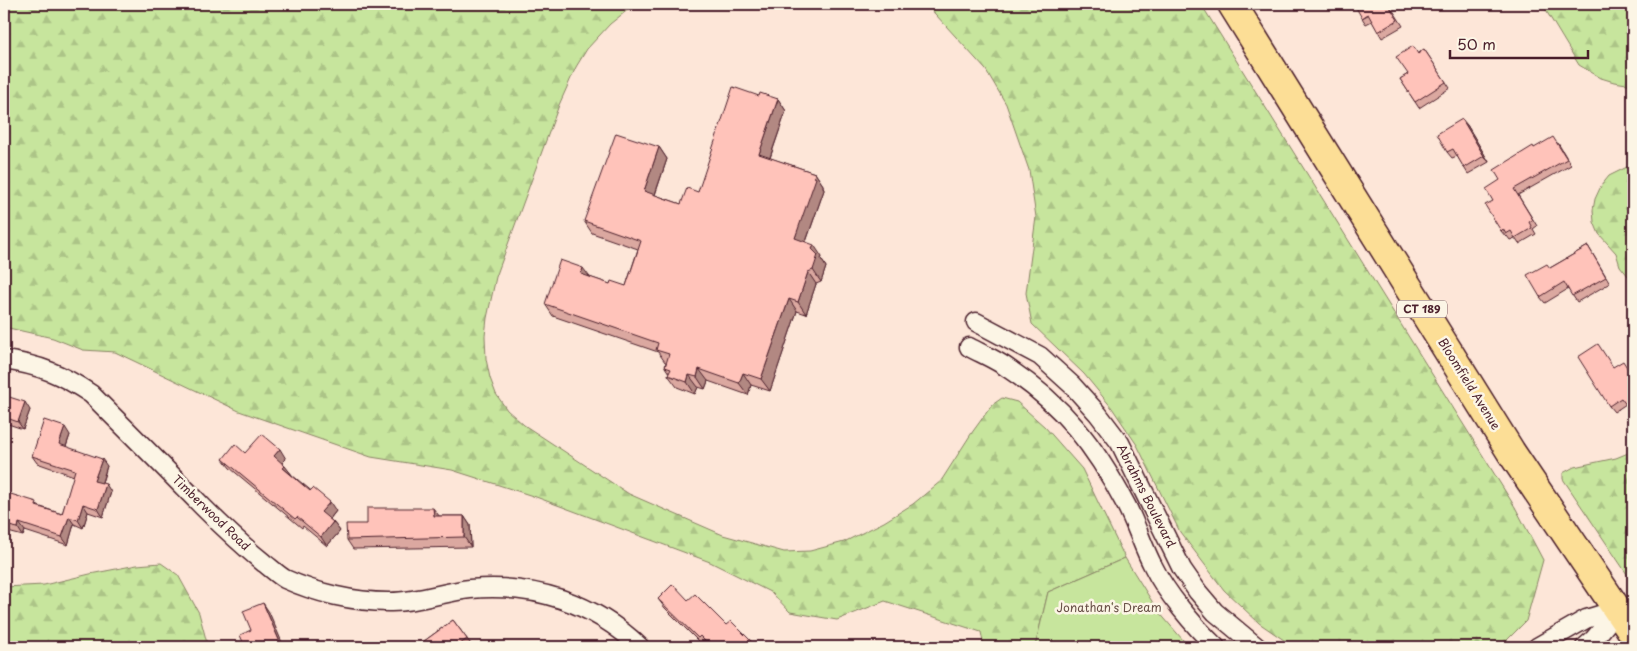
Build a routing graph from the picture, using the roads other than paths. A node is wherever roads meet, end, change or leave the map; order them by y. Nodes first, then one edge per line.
1 (1232, 4) edge
2 (976, 322) dead end
3 (969, 347) dead end
4 (4, 360) edge
5 (1619, 609) junction
6 (1633, 633) edge
7 (640, 647) edge
8 (1216, 647) edge
9 (1257, 647) edge
10 (1537, 647) edge
11 (1585, 647) edge

1 - 5 main road, Bloomfield Avenue / CT 189
2 - 9 street, Abrahms Boulevard
3 - 8 street, Abrahms Boulevard
4 - 7 street, Timberwood Road
5 - 6 main road, Bloomfield Avenue / CT 189
5 - 10 street
5 - 11 street

